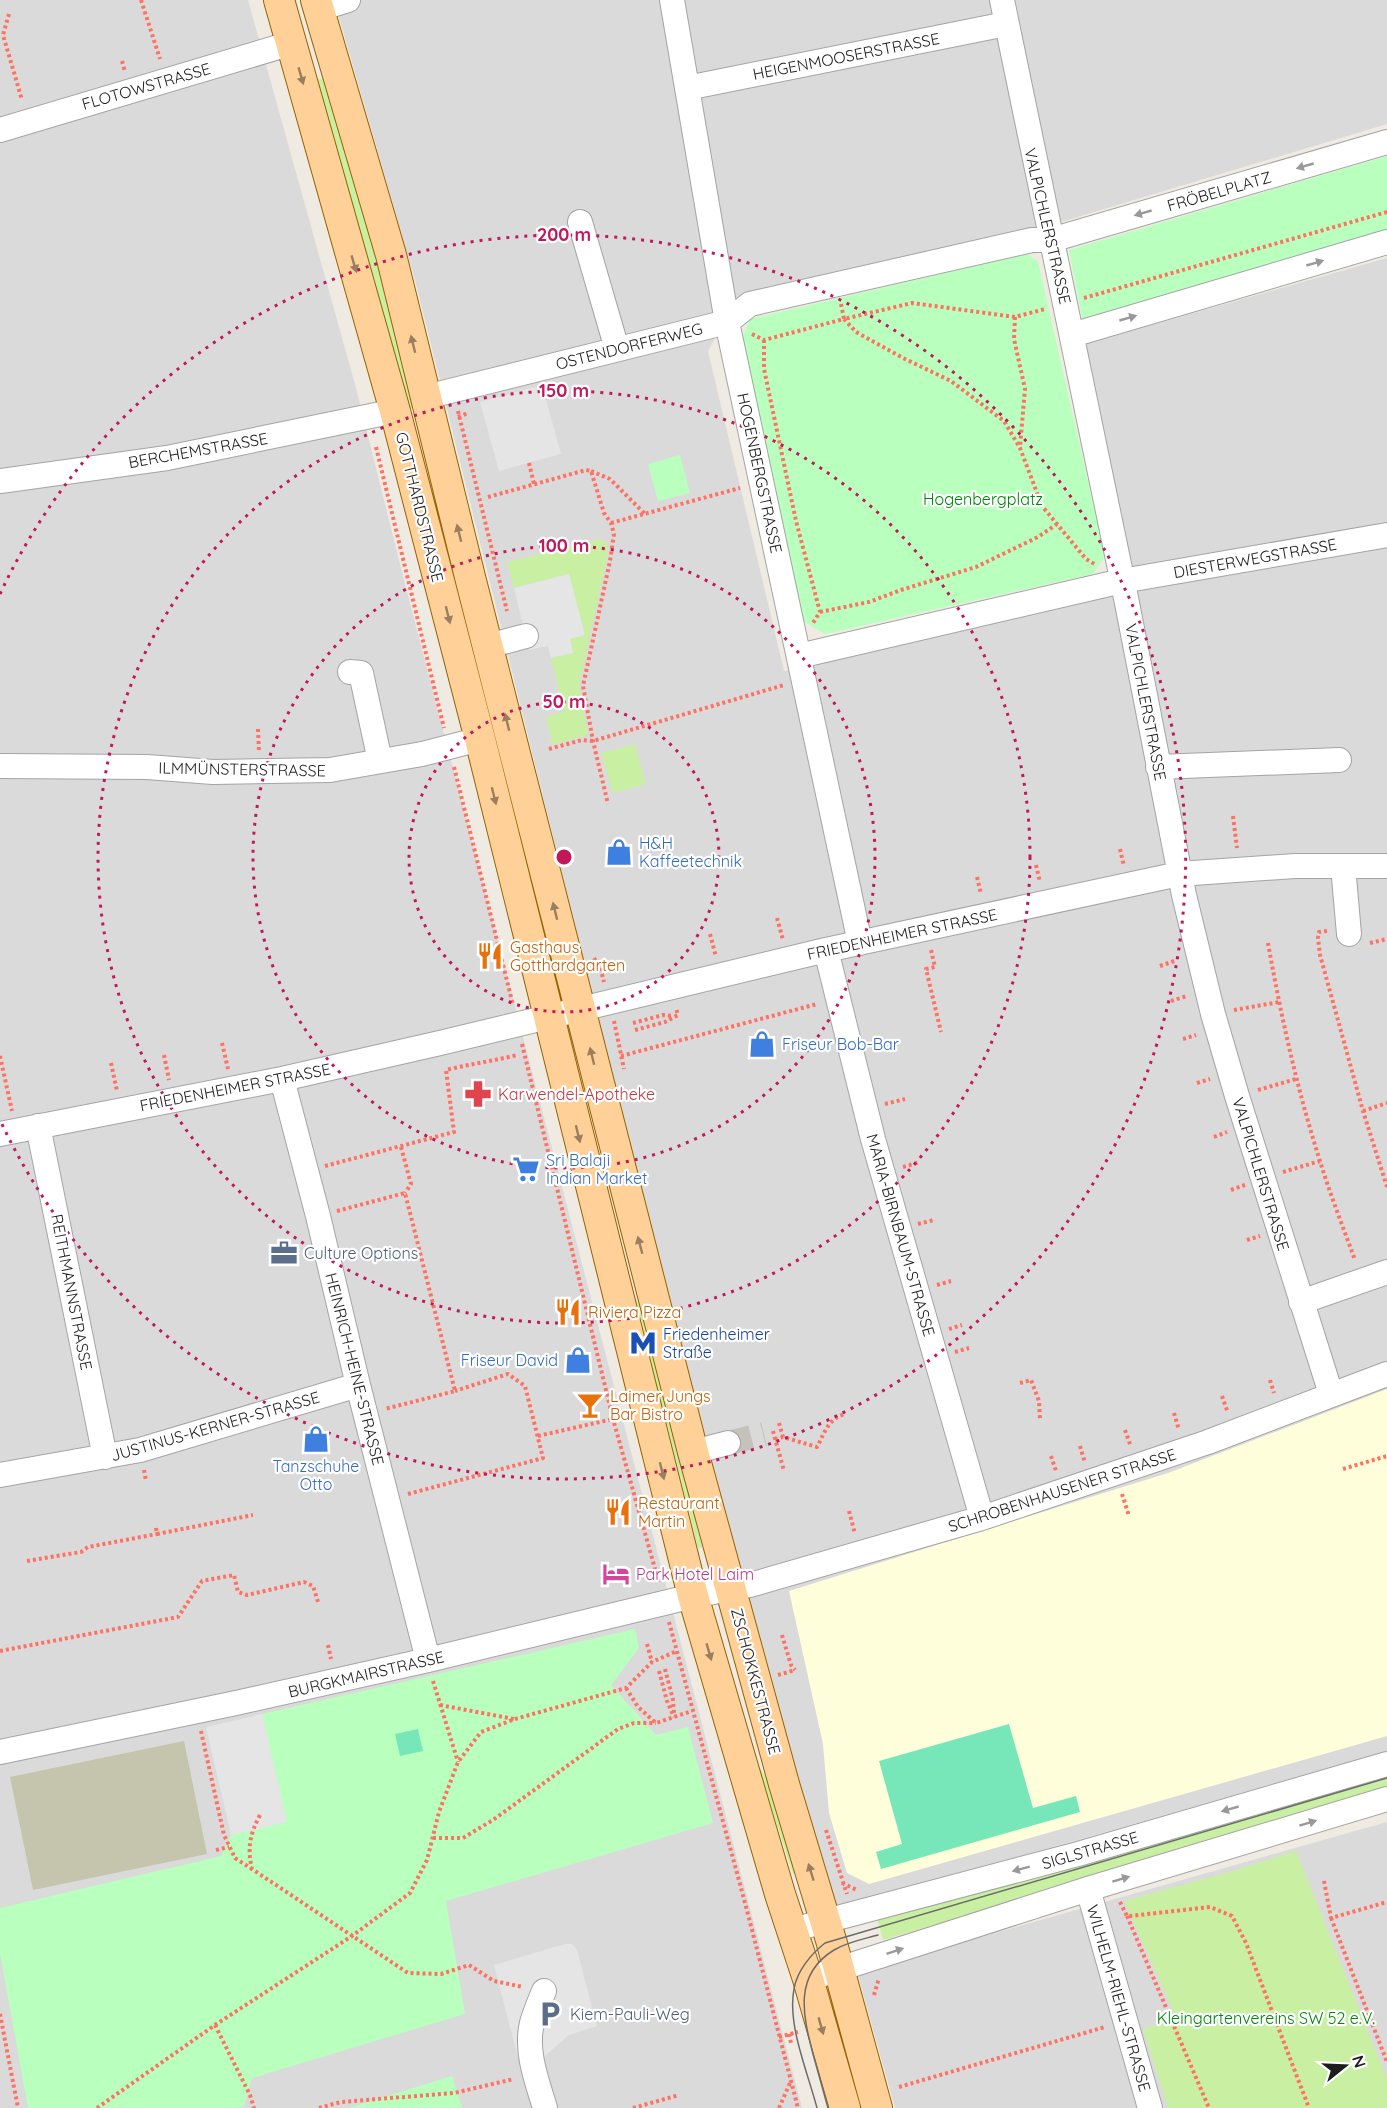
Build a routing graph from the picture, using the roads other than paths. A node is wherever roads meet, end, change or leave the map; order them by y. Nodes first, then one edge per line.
1 (279, 0) edge
2 (348, 0) edge
3 (672, 0) edge
4 (1002, 0) edge
5 (317, 5) edge
6 (1006, 24) junction
7 (292, 43) junction
8 (687, 88) junction
9 (0, 130) edge
10 (1387, 142) edge
11 (580, 222) dead end
12 (1052, 240) junction
13 (1387, 242) edge
14 (727, 322) junction
15 (1072, 335) junction
16 (617, 349) junction
17 (426, 397) junction
18 (382, 414) junction
19 (0, 482) edge
20 (1387, 535) edge
21 (1122, 581) junction
22 (526, 636) dead end
23 (488, 646) junction
24 (802, 668) junction
25 (350, 672) dead end
26 (480, 739) junction
27 (1338, 760) dead end
28 (380, 761) junction
29 (0, 766) edge
30 (1158, 767) junction
31 (1343, 866) junction
32 (1387, 866) edge
33 (1179, 874) junction
34 (1355, 935) road end
35 (860, 943) junction
36 (826, 950) junction
37 (580, 1009) junction
38 (549, 1016) junction
39 (282, 1079) junction
40 (18, 1130) edge
41 (1387, 1272) edge
42 (1301, 1302) junction
43 (1387, 1374) edge
44 (358, 1385) junction
45 (1331, 1395) junction
46 (728, 1443) tunnel mouth
47 (693, 1452) junction
48 (105, 1457) junction
49 (0, 1474) edge
50 (982, 1518) junction
51 (731, 1589) junction
52 (693, 1596) junction
53 (428, 1660) junction
54 (0, 1752) edge
55 (1387, 1764) edge
56 (1387, 1799) edge
57 (1088, 1889) junction
58 (826, 1920) junction
59 (792, 1930) junction
60 (839, 1969) junction
61 (808, 1979) junction
62 (544, 1991) road end
63 (545, 2108) edge
64 (844, 2108) edge
65 (878, 2108) edge
66 (1150, 2108) edge

1 - 7 main road, GOTTHARDSTRASSE
2 - 5 street
3 - 8 street, HOGENBERGSTRASSE
4 - 6 street, VALPICHLERSTRASSE
17 -> 5 main road, GOTTHARDSTRASSE
6 - 8 street, HEIGENMOOSERSTRASSE
6 - 12 street, VALPICHLERSTRASSE
7 - 9 street, FLOTOWSTRASSE
7 -> 18 main road, GOTTHARDSTRASSE
8 - 14 street, HOGENBERGSTRASSE
10 -> 12 street, FRÖBELPLATZ
11 - 16 street
12 - 14 street
12 - 15 street, VALPICHLERSTRASSE
15 -> 13 street
14 - 16 street, OSTENDORFERWEG
14 - 24 street, HOGENBERGSTRASSE
15 - 21 street, VALPICHLERSTRASSE
16 - 17 street, OSTENDORFERWEG
23 -> 17 main road, GOTTHARDSTRASSE
18 - 19 street, BERCHEMSTRASSE
18 -> 26 main road, GOTTHARDSTRASSE
20 - 21 street, DIESTERWEGSTRASSE
21 - 24 street
21 - 30 street, VALPICHLERSTRASSE
22 - 23 street
37 -> 23 main road, GOTTHARDSTRASSE
24 - 35 street, HOGENBERGSTRASSE
25 - 28 street
26 - 28 street, ILMMÜNSTERSTRASSE
26 -> 38 main road, GOTTHARDSTRASSE
27 - 30 street
28 - 29 street, ILMMÜNSTERSTRASSE
30 - 33 street, VALPICHLERSTRASSE
31 - 32 street, FRIEDENHEIMER STRASSE
31 - 33 street, FRIEDENHEIMER STRASSE
31 - 34 street
33 - 35 street, FRIEDENHEIMER STRASSE
33 - 42 street, VALPICHLERSTRASSE
35 - 36 street, FRIEDENHEIMER STRASSE
36 - 37 street, FRIEDENHEIMER STRASSE
36 - 50 street, MARIA-BIRNBAUM-STRASSE
37 - 38 street, FRIEDENHEIMER STRASSE
47 -> 37 main road, ZSCHOKKESTRASSE
38 - 39 street, FRIEDENHEIMER STRASSE
38 -> 52 main road
39 - 40 street, FRIEDENHEIMER STRASSE
39 - 44 street, HEINRICH-HEINE-STRASSE
40 - 48 street, REITHMANNSTRASSE
41 - 42 street
42 - 45 street, VALPICHLERSTRASSE
43 - 45 street, SCHROBENHAUSENER STRASSE
44 - 48 street, JUSTINUS-KERNER-STRASSE
44 - 53 street, HEINRICH-HEINE-STRASSE
45 - 50 street, SCHROBENHAUSENER STRASSE
46 - 47 street
47 - 51 main road, ZSCHOKKESTRASSE
48 - 49 street, JUSTINUS-KERNER-STRASSE
50 - 51 street, SCHROBENHAUSENER STRASSE
51 - 52 street, BURGKMAIRSTRASSE
58 -> 51 main road, ZSCHOKKESTRASSE
52 - 53 street, BURGKMAIRSTRASSE
52 -> 59 main road
53 - 54 street, BURGKMAIRSTRASSE
55 -> 58 street, SIGLSTRASSE
57 -> 56 street
60 -> 57 street
57 - 66 street, WILHELM-RIEHL-STRASSE
58 - 59 street, SIGLSTRASSE
58 - 60 main road, ZSCHOKKESTRASSE
59 - 61 main road
60 - 61 street
60 - 65 main road, ZSCHOKKESTRASSE
61 -> 64 main road
62 - 63 street

